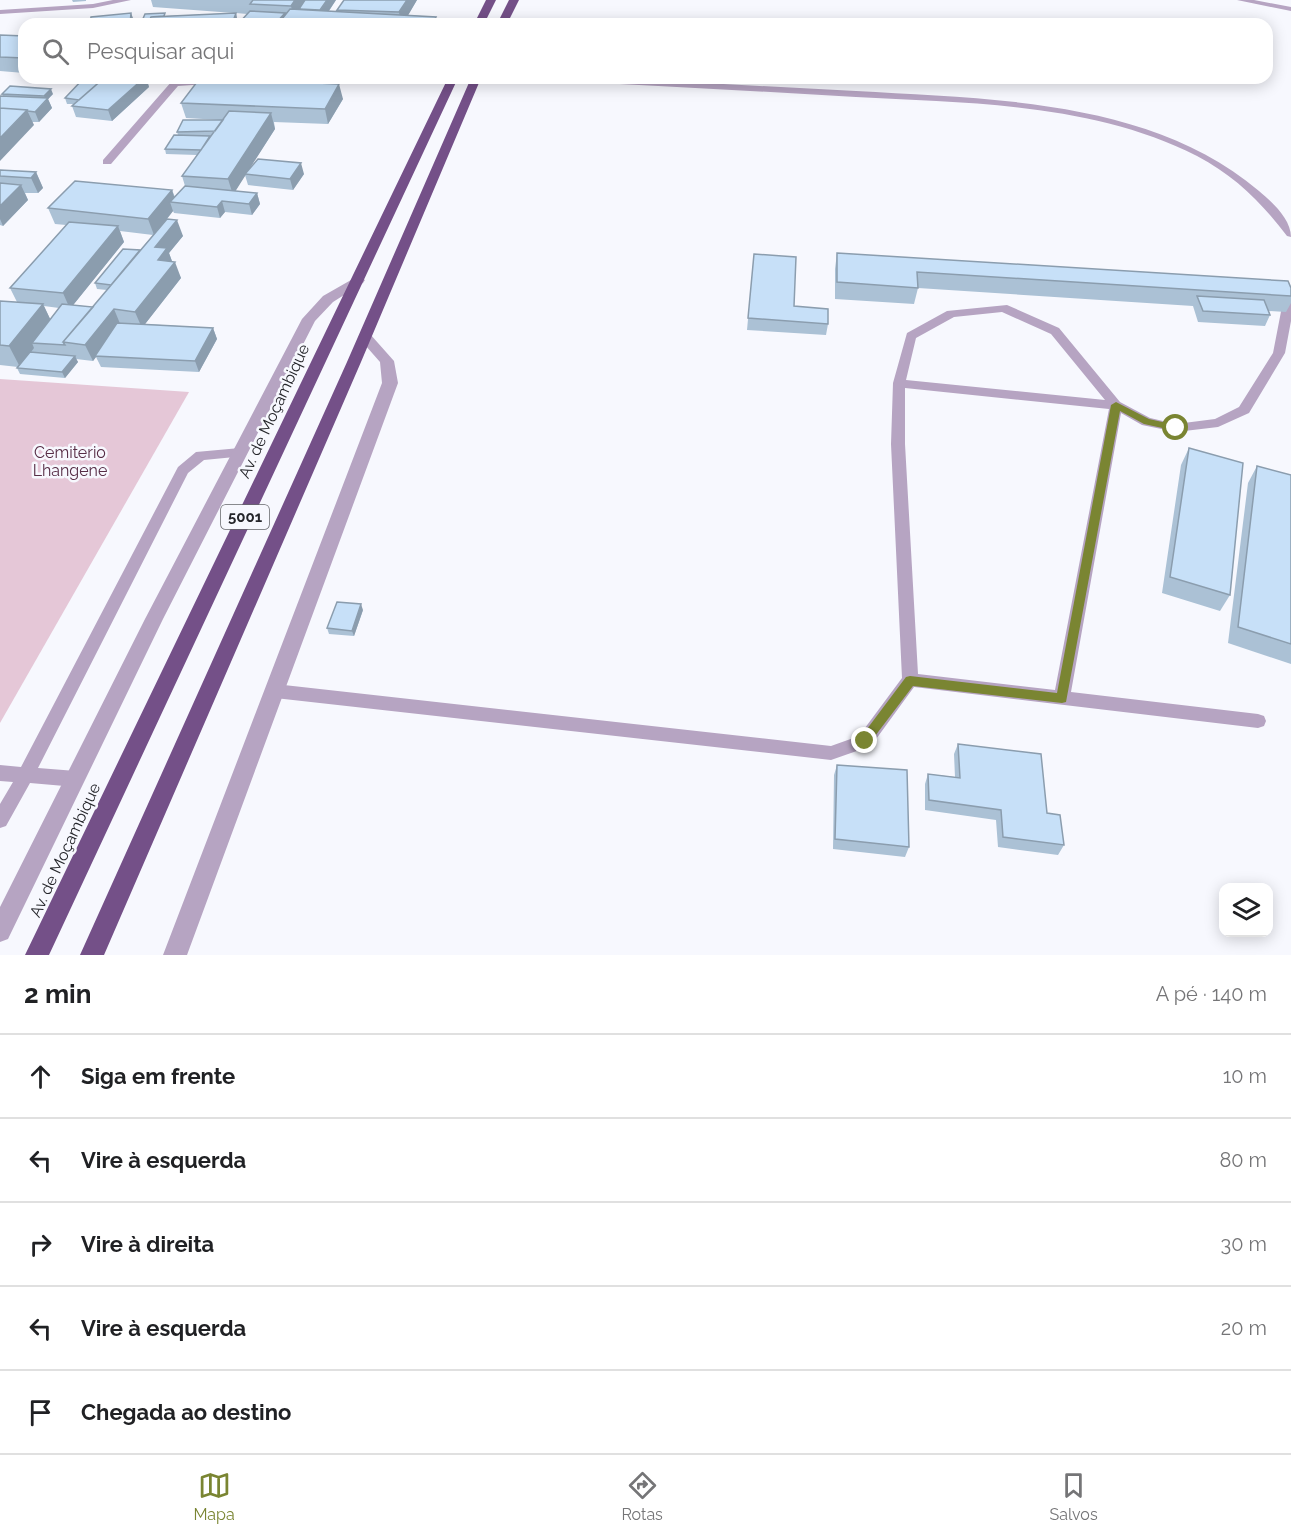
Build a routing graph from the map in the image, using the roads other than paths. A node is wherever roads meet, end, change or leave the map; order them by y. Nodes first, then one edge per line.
1 (127, 0) edge
2 (491, 0) edge
3 (514, 0) edge
4 (1241, 0) edge
5 (1291, 9) edge
6 (0, 12) edge
7 (482, 18) edge
8 (505, 18) edge
9 (174, 84) edge
10 (450, 84) edge
11 (473, 84) edge
12 (672, 84) edge
13 (106, 162) dead end
14 (1291, 234) edge
15 (358, 280) junction
16 (1291, 291) edge
17 (365, 337) junction
18 (899, 383) junction
19 (1116, 405) junction
20 (240, 453) junction
21 (910, 680) junction
22 (275, 692) junction
23 (1062, 698) junction
24 (1258, 721) dead end
25 (0, 773) edge
26 (25, 776) junction
27 (76, 779) junction
28 (0, 820) edge
29 (0, 931) edge
30 (37, 955) edge
31 (92, 955) edge
32 (175, 955) edge

1 - 6 lane
2 - 7 highway
3 - 8 highway
4 - 5 lane
9 - 13 lane
10 - 15 highway, Av. de Moçambique / 5001
11 - 17 highway, 5001
12 - 14 lane
15 - 20 street
15 - 30 highway, Av. de Moçambique / 5001
16 - 19 lane
17 - 22 street
17 - 31 highway, 5001
18 - 19 lane
18 - 19 lane
18 - 21 lane
19 - 23 lane
20 - 26 lane
20 - 27 street
21 - 22 lane
21 - 23 lane
22 - 32 street
23 - 24 lane
25 - 26 lane
26 - 27 lane
26 - 28 lane
27 - 29 street

